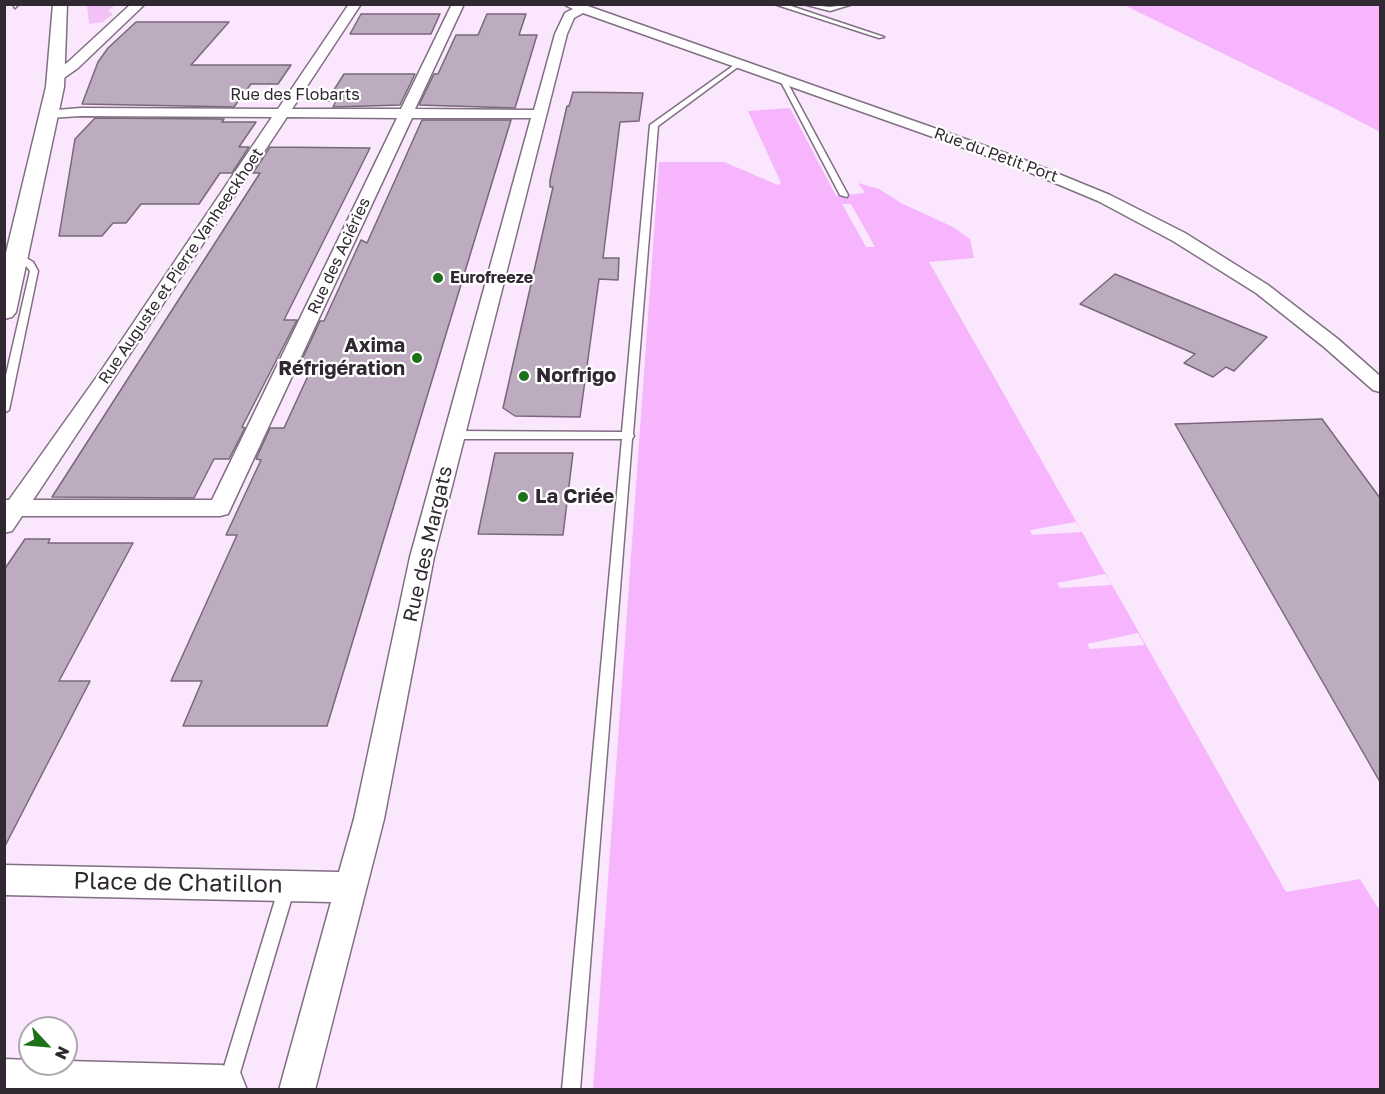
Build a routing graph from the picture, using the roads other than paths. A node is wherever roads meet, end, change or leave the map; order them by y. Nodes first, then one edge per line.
1 (60, 4) edge
2 (139, 4) edge
3 (355, 4) edge
4 (458, 4) edge
5 (777, 4) edge
6 (806, 4) edge
7 (850, 4) edge
8 (575, 7) edge
9 (104, 37) junction
10 (881, 37) dead end
11 (70, 41) junction
12 (739, 64) junction
13 (56, 77) junction
14 (783, 80) junction
15 (282, 113) junction
16 (49, 114) junction
17 (407, 114) junction
18 (540, 114) junction
19 (844, 195) dead end
20 (18, 256) junction
21 (4, 312) edge
22 (1380, 386) edge
23 (4, 410) edge
24 (455, 435) junction
25 (629, 436) junction
26 (9, 514) edge
27 (4, 880) edge
28 (287, 886) junction
29 (351, 887) junction
30 (4, 1084) edge
31 (224, 1089) edge
32 (297, 1089) edge
33 (571, 1089) edge

1 - 11 street
2 - 9 street
3 - 15 street, Rue Auguste et Pierre Vanheeckhoet
4 - 17 street, Rue des Aciéries
5 - 10 lane
6 - 7 lane
8 - 12 street, Rue du Petit Port
8 - 18 street, Rue des Margats
9 - 11 street
9 - 13 street
11 - 13 street
12 - 14 street, Rue du Petit Port
12 - 25 lane
13 - 16 street
14 - 19 lane
14 - 22 street, Rue du Petit Port
15 - 16 street, Rue des Flobarts
15 - 17 street, Rue des Flobarts
15 - 26 street, Rue Auguste et Pierre Vanheeckhoet
16 - 20 street
17 - 18 street, Rue des Flobarts
17 - 26 street, Rue des Aciéries
18 - 24 street, Rue des Margats
20 - 21 street
20 - 23 lane
24 - 25 lane
24 - 29 street, Rue des Margats
25 - 33 lane
27 - 28 street, Place de Chatillon
28 - 29 street, Place de Chatillon
28 - 31 lane
29 - 32 street, Rue des Margats
30 - 31 main road

